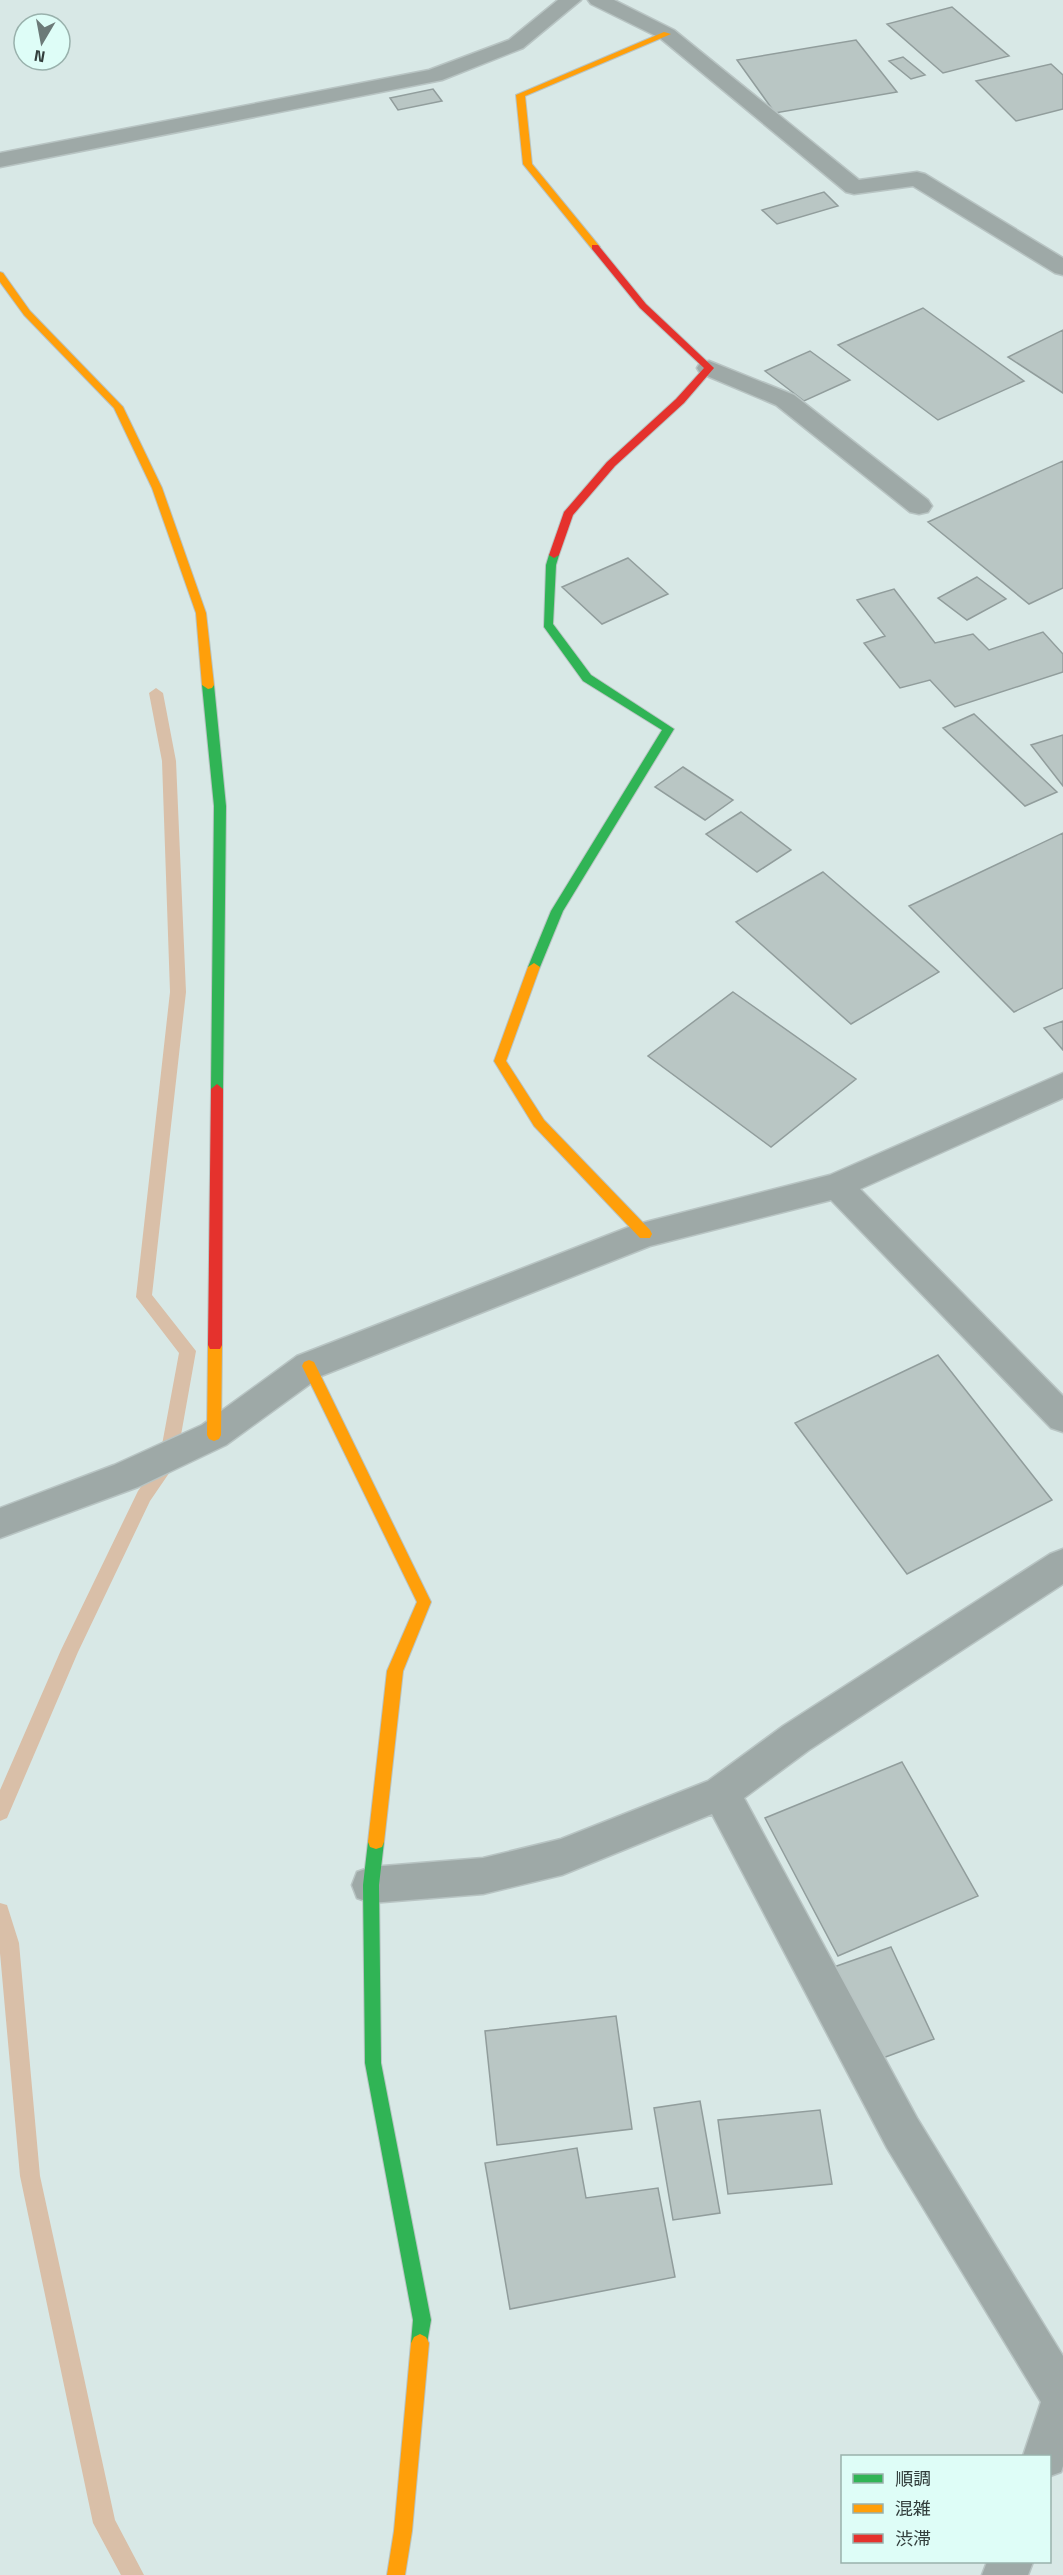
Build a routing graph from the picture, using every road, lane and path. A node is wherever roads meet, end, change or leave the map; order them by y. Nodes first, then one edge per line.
1 (571, 0) edge
2 (598, 0) edge
3 (667, 34) junction
4 (0, 160) edge
5 (1063, 268) edge
6 (0, 275) edge
7 (709, 368) junction
8 (919, 507) dead end
9 (1063, 1085) edge
10 (837, 1186) junction
11 (645, 1234) junction
12 (309, 1366) junction
13 (1063, 1418) edge
14 (214, 1435) junction
15 (0, 1523) edge
16 (1063, 1564) edge
17 (721, 1793) junction
18 (371, 1886) junction
19 (1063, 2399) edge
20 (1046, 2455) edge
21 (396, 2575) edge

1 - 4 street
2 - 3 street
3 - 5 street
3 - 7 street
6 - 14 street
7 - 8 street
7 - 11 street
9 - 10 street
10 - 11 street
10 - 13 street
11 - 12 street
12 - 14 street
12 - 18 street
14 - 15 street
16 - 17 street
17 - 18 street
17 - 19 street
18 - 21 street
19 - 20 street

